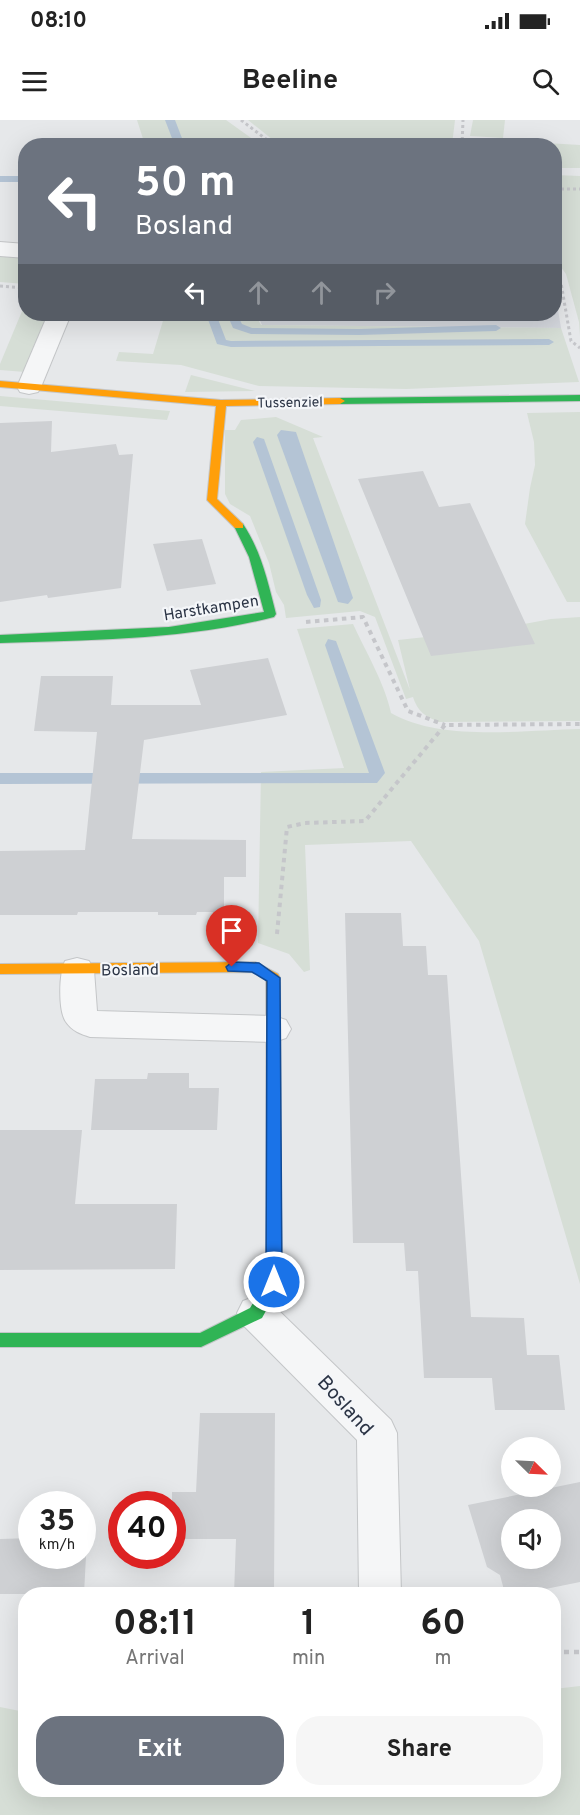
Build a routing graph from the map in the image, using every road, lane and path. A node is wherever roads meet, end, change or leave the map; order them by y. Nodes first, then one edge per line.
1 (241, 120) edge
2 (463, 120) edge
3 (263, 138) edge
4 (462, 138) edge
5 (562, 189) edge
6 (580, 189) edge
7 (0, 249) edge
8 (18, 250) edge
9 (0, 286) edge
10 (18, 287) edge
11 (562, 289) edge
12 (56, 321) edge
13 (580, 348) edge
14 (0, 384) edge
15 (29, 387) junction
16 (580, 398) edge
17 (221, 403) junction
18 (270, 614) junction
19 (0, 639) edge
20 (580, 724) edge
21 (445, 725) junction
22 (255, 967) junction
23 (0, 969) edge
24 (76, 969) junction
25 (274, 1029) junction
26 (256, 1313) junction
27 (0, 1340) edge
28 (380, 1587) edge
29 (561, 1652) edge
30 (580, 1652) edge

1 - 3 path
2 - 4 path
5 - 6 path
7 - 8 street
9 - 10 path
11 - 13 path
12 - 15 street
14 - 15 street, Tussenziel
15 - 17 street, Tussenziel
16 - 17 street, Tussenziel
17 - 18 street, Harstkampen
18 - 19 street, Harstkampen
18 - 21 path
20 - 21 path
21 - 22 path
22 - 24 street, Bosland
22 - 25 street
23 - 24 street, Bosland
24 - 25 street, Bosland
25 - 26 street
26 - 27 street
26 - 28 street, Bosland
29 - 30 path

